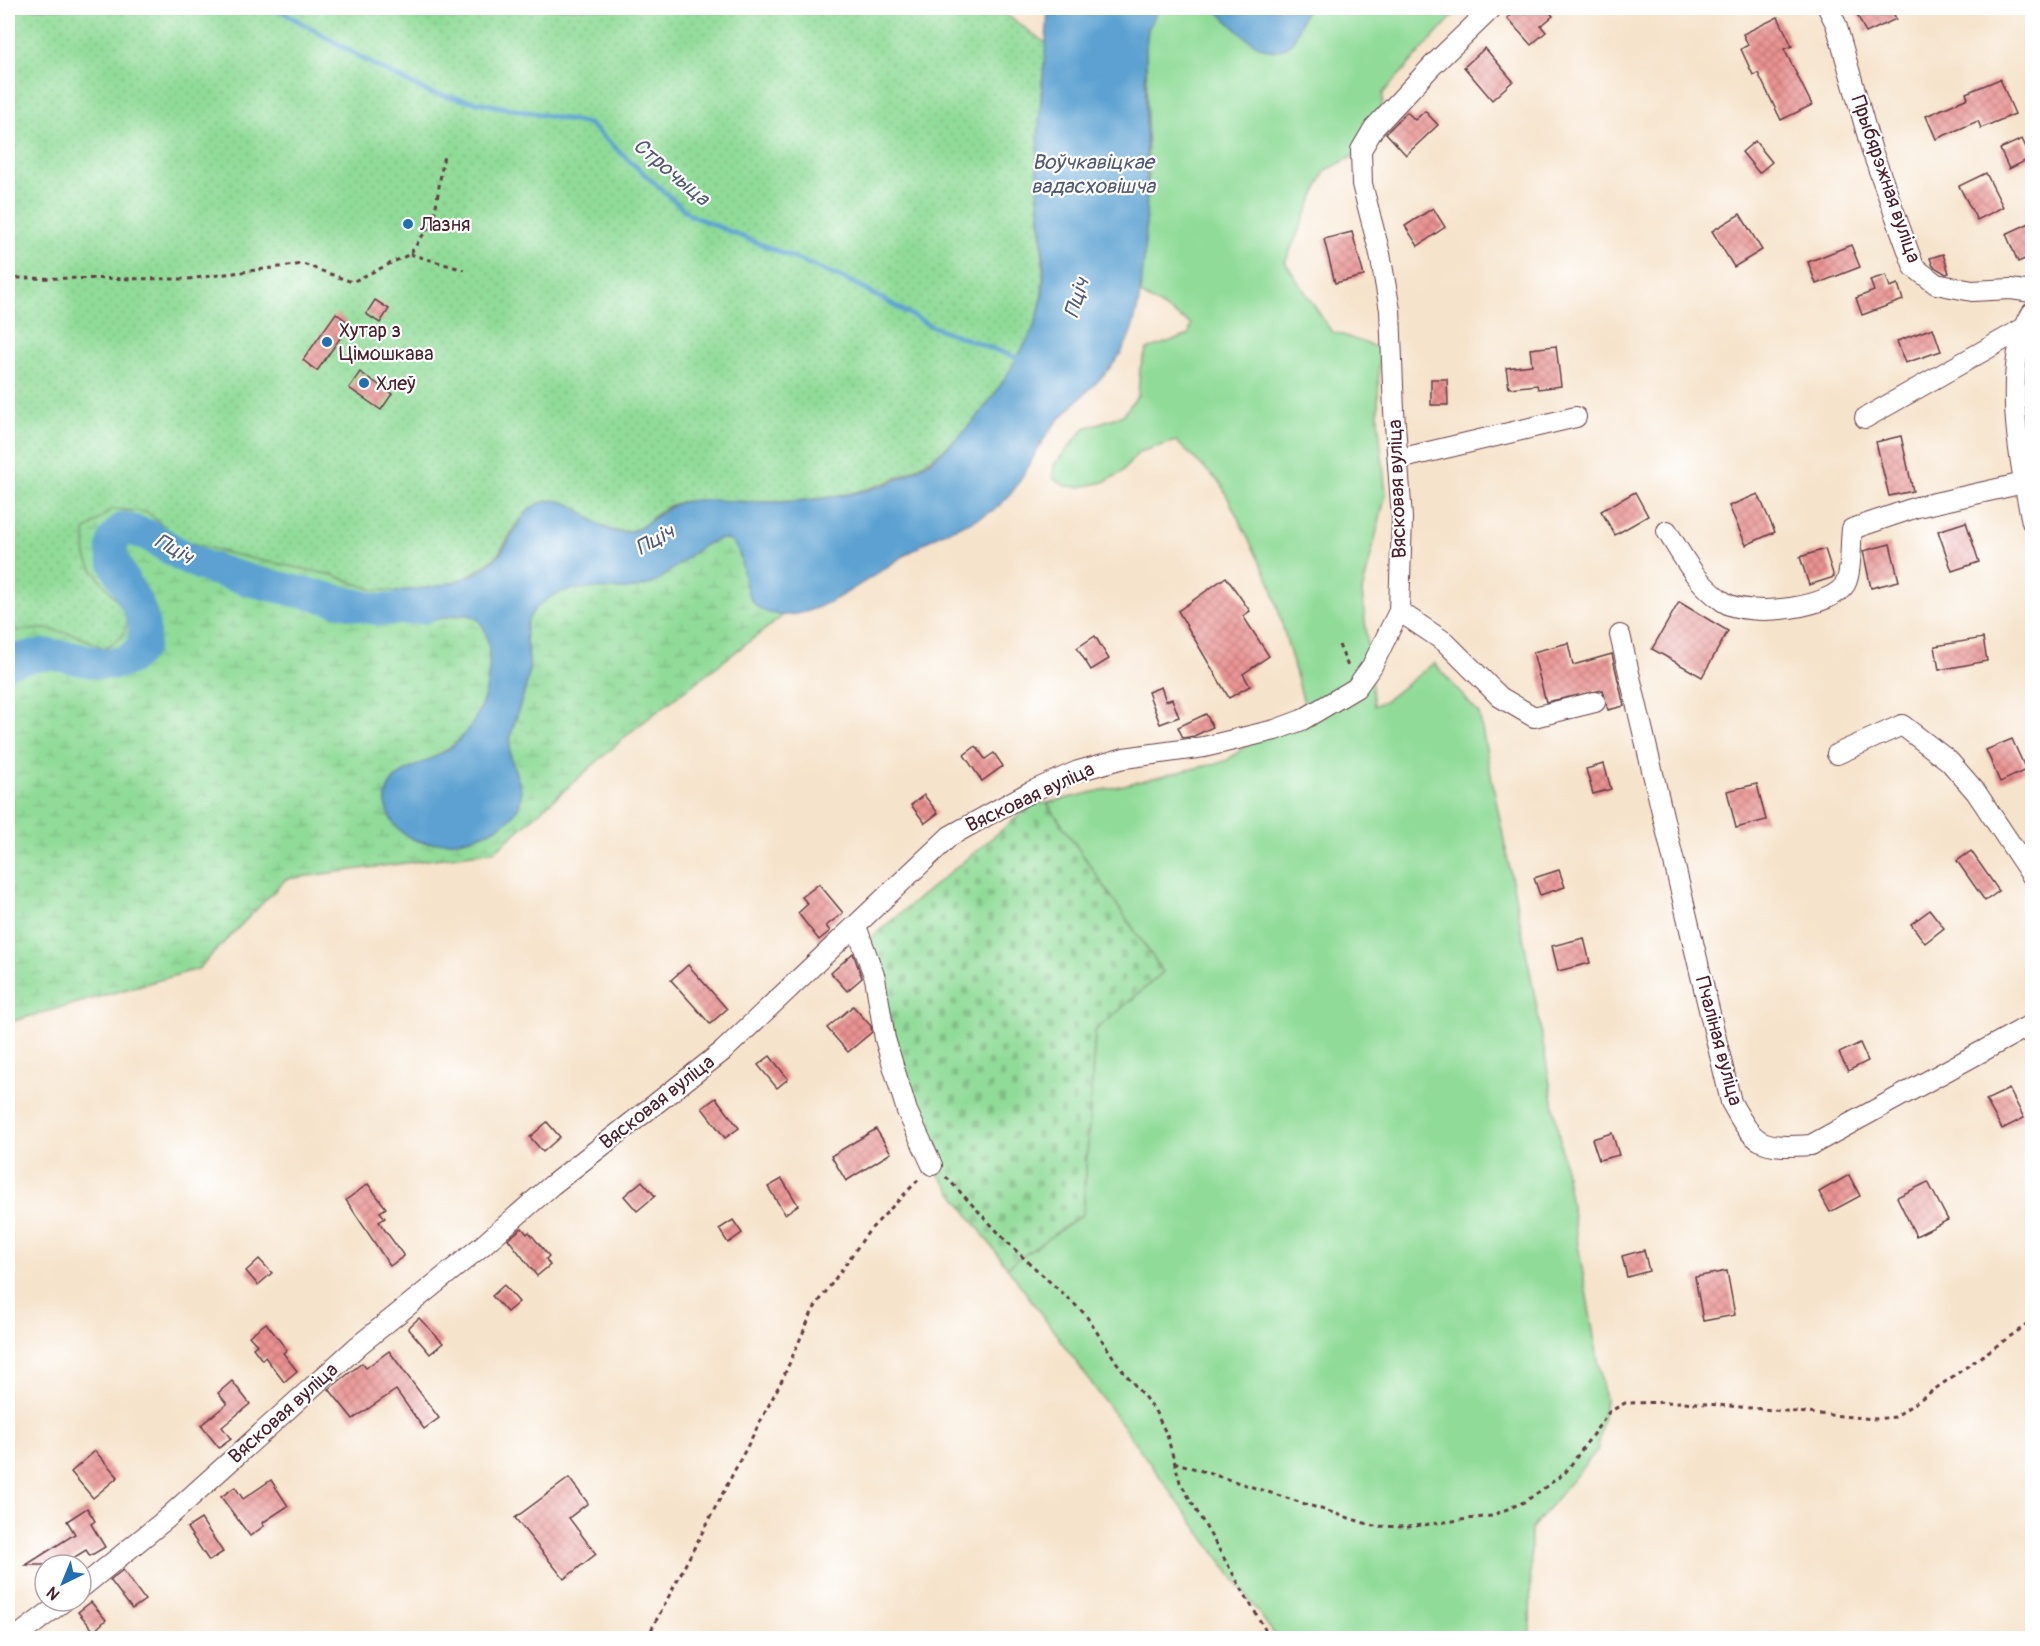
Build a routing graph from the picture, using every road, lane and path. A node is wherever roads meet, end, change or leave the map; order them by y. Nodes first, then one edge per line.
1 (1492, 8) edge
2 (1828, 8) edge
3 (444, 153) dead end
4 (410, 254) junction
5 (464, 270) dead end
6 (8, 278) edge
7 (2032, 292) edge
8 (2027, 321) edge
9 (1576, 417) dead end
10 (1864, 418) dead end
11 (1400, 459) junction
12 (2024, 483) junction
13 (2032, 522) edge
14 (1667, 531) dead end
15 (1399, 611) junction
16 (1620, 635) dead end
17 (1595, 702) dead end
18 (1837, 754) dead end
19 (2032, 876) edge
20 (856, 926) junction
21 (2032, 1024) edge
22 (932, 1165) junction
23 (2032, 1321) edge
24 (1174, 1462) junction
25 (93, 1578) edge
26 (48, 1613) edge
27 (15, 1638) edge
28 (647, 1638) edge
29 (1270, 1638) edge

1 - 11 street, Вясковая вуліца
2 - 7 street, Прыбярэжная вуліца
3 - 4 path
4 - 5 path
4 - 6 path
8 - 10 street
8 - 12 street
9 - 11 street
11 - 15 street, Вясковая вуліца
12 - 13 street
12 - 14 street
15 - 17 street
15 - 20 street, Вясковая вуліца
16 - 21 street, Пчаліная вуліца
18 - 19 street
20 - 22 street
20 - 25 street, Вясковая вуліца
22 - 24 path
22 - 28 path
23 - 24 path
24 - 29 path
26 - 27 street

